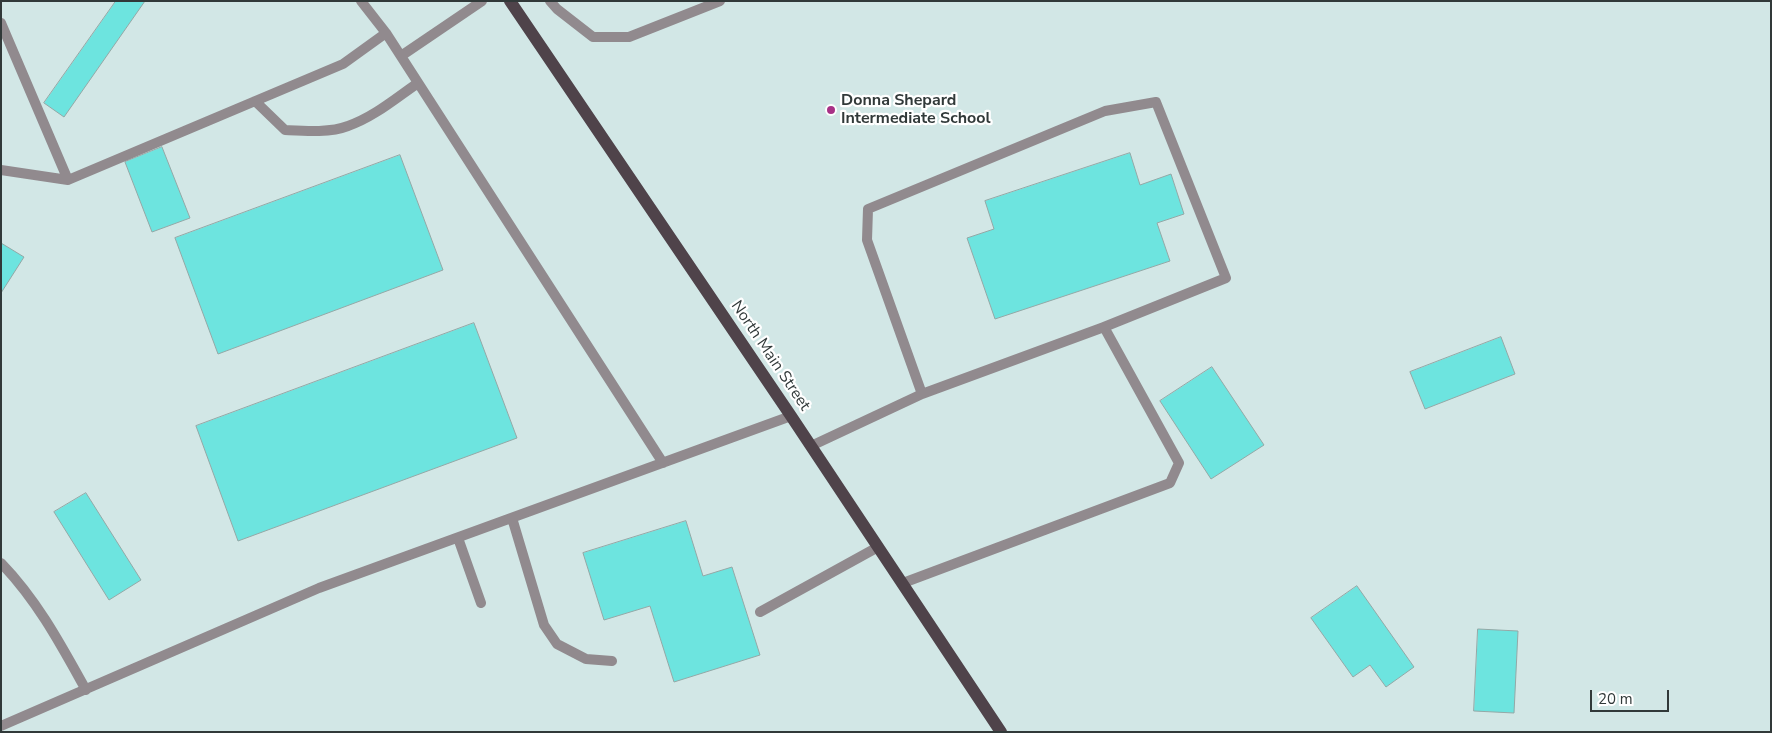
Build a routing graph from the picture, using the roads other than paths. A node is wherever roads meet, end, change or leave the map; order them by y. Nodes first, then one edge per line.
1 (361, 1) edge
2 (482, 1) edge
3 (510, 1) edge
4 (550, 1) edge
5 (720, 1) edge
6 (1, 23) edge
7 (386, 33) junction
8 (401, 56) junction
9 (418, 83) junction
10 (255, 101) junction
11 (1, 170) edge
12 (68, 180) junction
13 (1104, 326) junction
14 (922, 394) junction
15 (791, 416) junction
16 (811, 446) junction
17 (663, 463) junction
18 (512, 518) junction
19 (458, 538) junction
20 (878, 547) junction
21 (1, 563) edge
22 (903, 583) junction
23 (481, 603) dead end
24 (760, 612) dead end
25 (612, 661) dead end
26 (86, 690) junction
27 (1, 726) edge
28 (1001, 732) edge

1 - 7 lane
2 - 8 lane
3 - 15 main road, North Main Street
4 - 5 lane
6 - 12 lane
7 - 8 lane
7 - 10 lane
8 - 9 lane
9 - 10 lane
9 - 17 lane
10 - 12 lane
11 - 12 lane
13 - 14 lane
13 - 14 lane
13 - 22 lane
14 - 16 lane
15 - 16 main road, North Main Street
15 - 17 lane
16 - 20 main road, North Main Street
17 - 18 lane
18 - 19 lane
18 - 25 lane
19 - 23 lane
19 - 26 lane
20 - 22 main road, North Main Street
20 - 24 lane
21 - 26 lane
22 - 28 main road, North Main Street
26 - 27 lane

